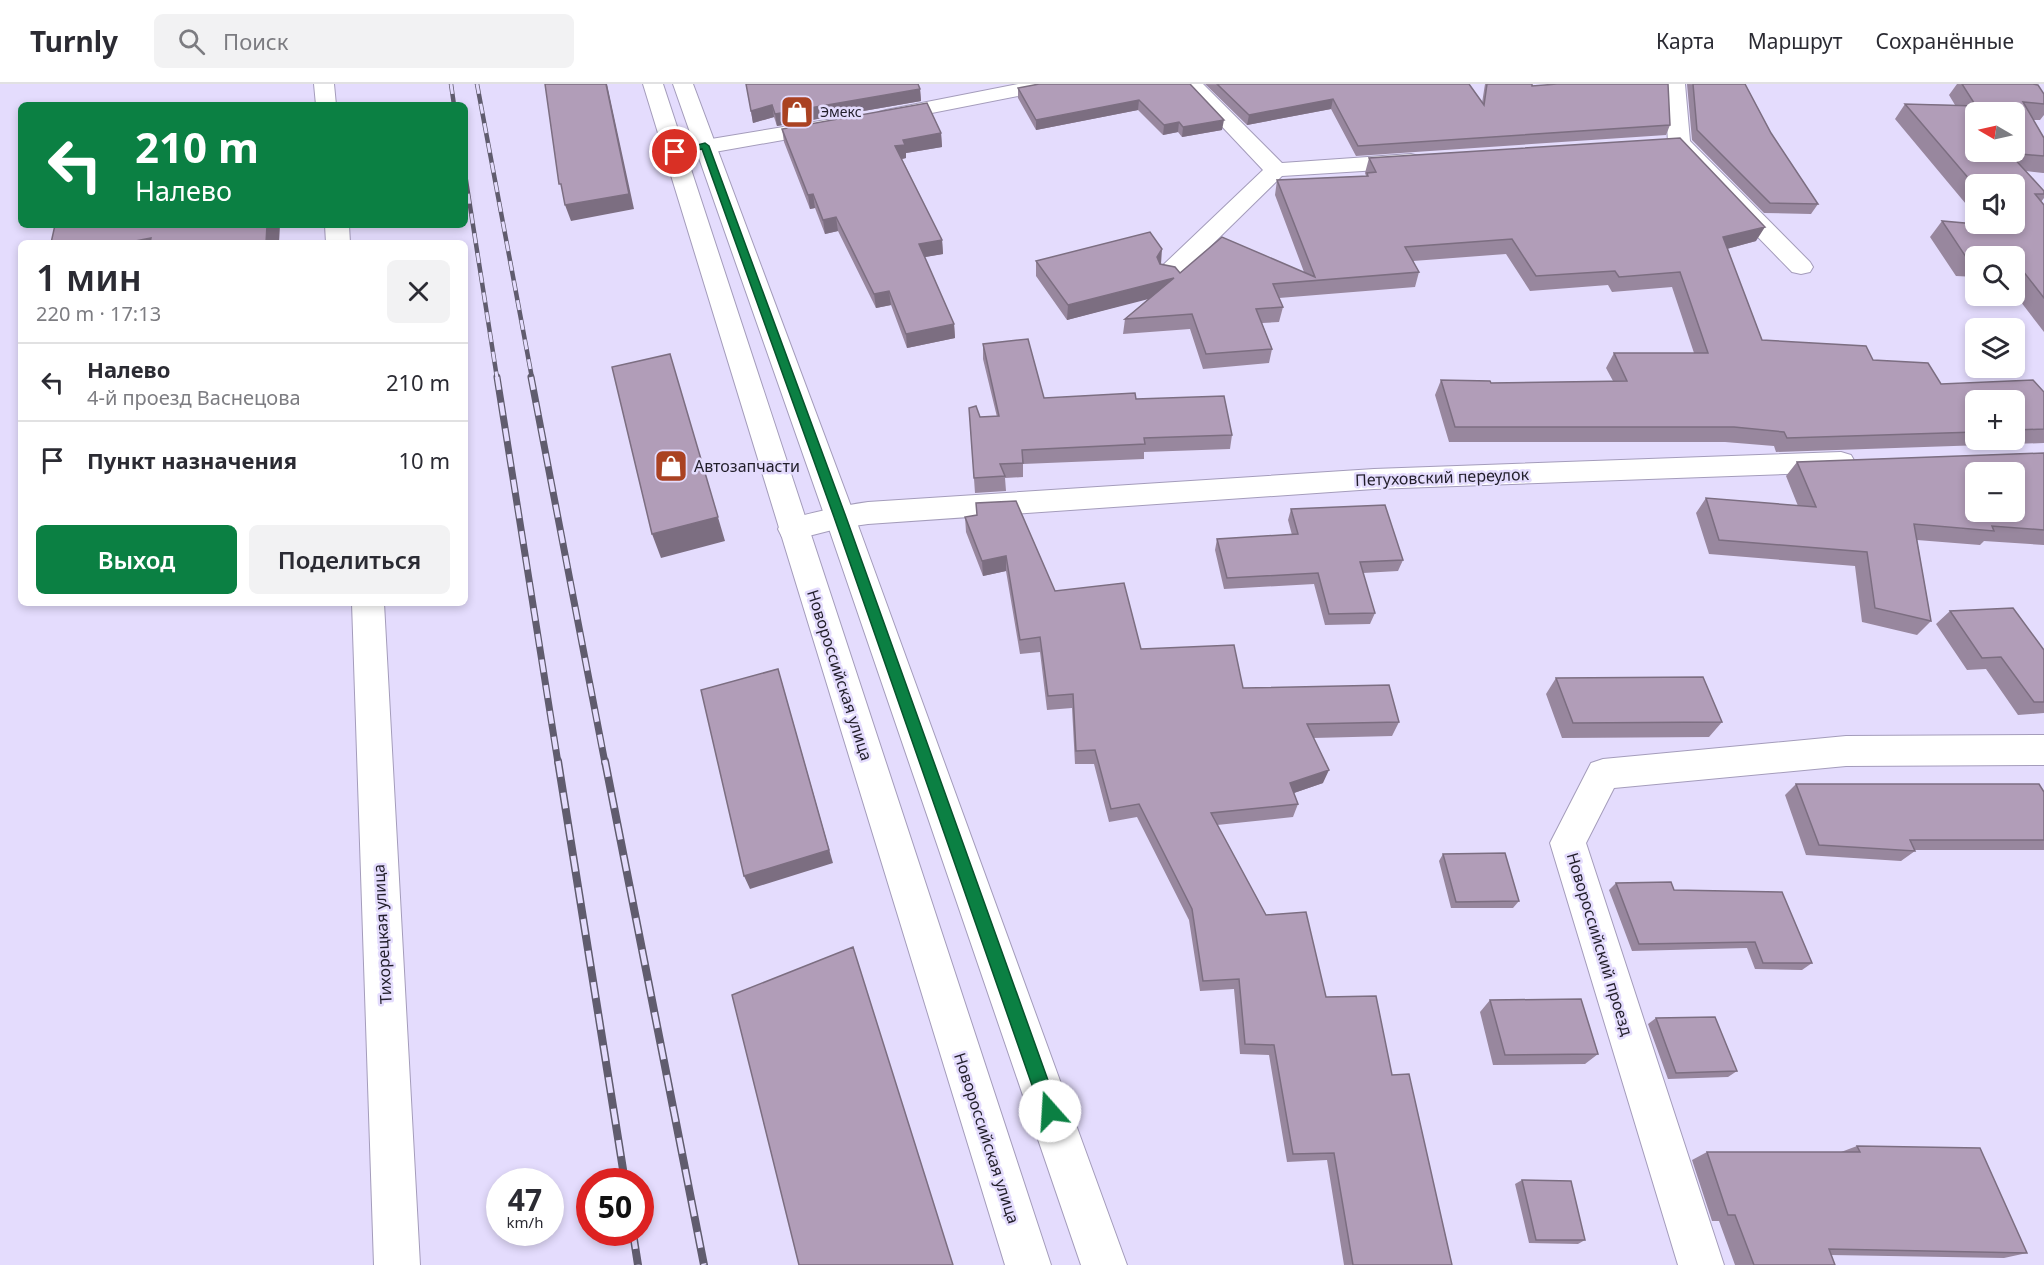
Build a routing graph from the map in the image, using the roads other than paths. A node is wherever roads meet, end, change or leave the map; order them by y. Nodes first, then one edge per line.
1 (324, 84) edge
2 (653, 84) edge
3 (683, 84) edge
4 (1049, 84) edge
5 (1192, 84) edge
6 (1675, 84) edge
7 (326, 102) edge
8 (1679, 143) junction
9 (1655, 145) edge
10 (690, 149) junction
11 (1430, 160) edge
12 (1276, 170) junction
13 (1801, 267) dead end
14 (1169, 273) edge
15 (1864, 461) edge
16 (840, 517) junction
17 (793, 529) junction
18 (368, 606) edge
19 (2044, 750) edge
20 (397, 1265) edge
21 (1028, 1265) edge
22 (1104, 1265) edge
23 (1701, 1265) edge

1 - 7 street
2 - 10 street, Новороссийская улица
3 - 10 street, Новороссийская улица
4 - 10 street
5 - 12 street
6 - 8 street
8 - 9 street
8 - 13 street
10 - 16 street, Новороссийская улица
10 - 17 street, Новороссийская улица
11 - 12 street
12 - 14 street
15 - 16 street, Петуховский переулок
16 - 17 street, Петуховский переулок
16 - 22 street, Новороссийская улица
17 - 21 street, Новороссийская улица
18 - 20 street, Тихорецкая улица
19 - 23 street, Новороссийский проезд

